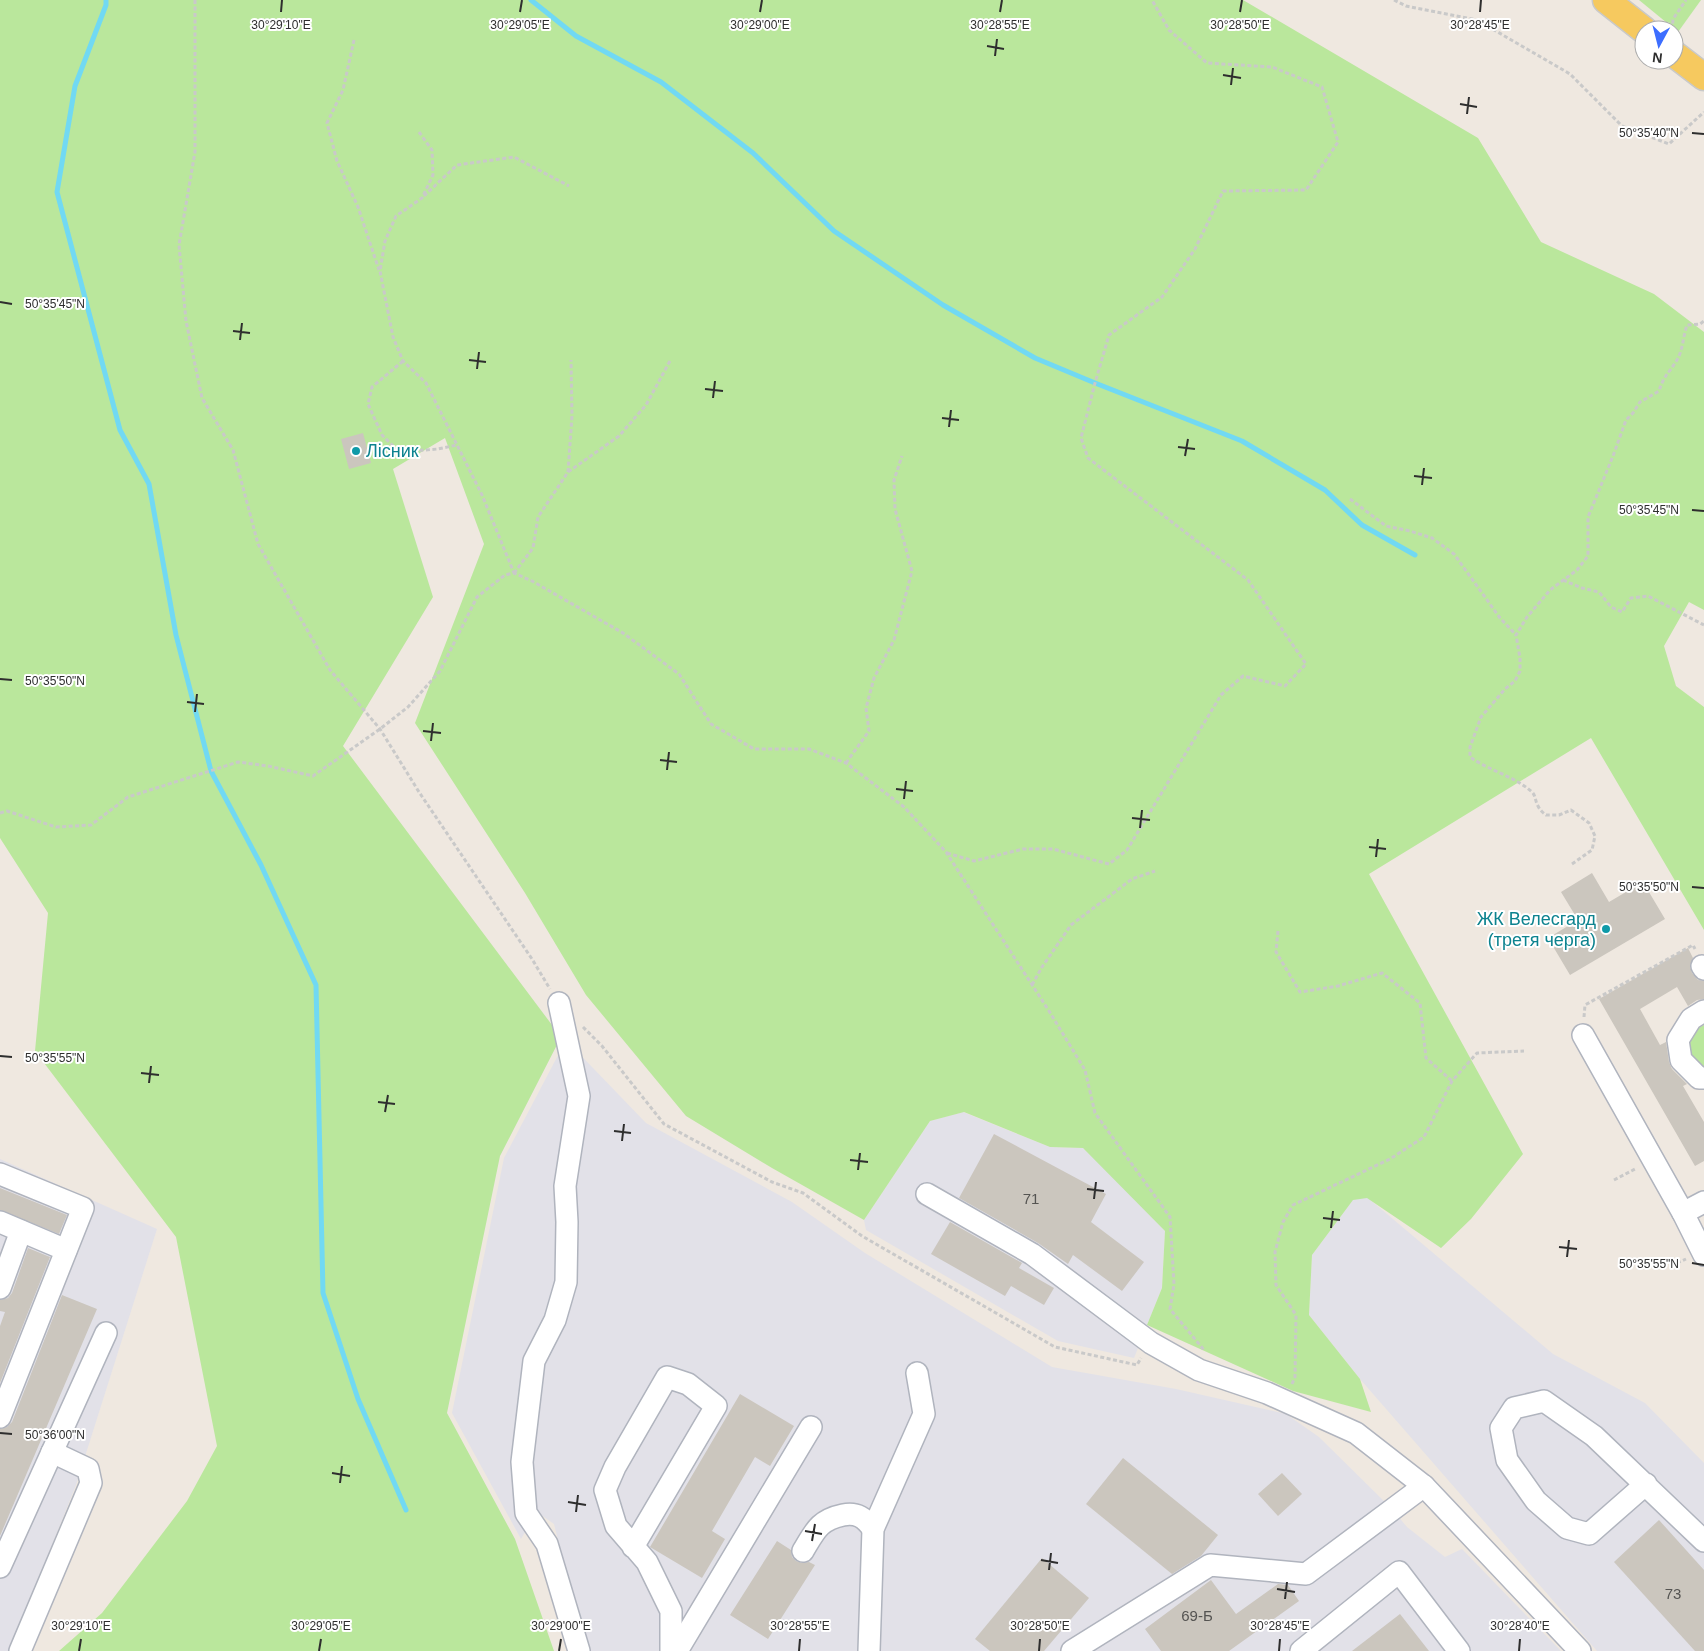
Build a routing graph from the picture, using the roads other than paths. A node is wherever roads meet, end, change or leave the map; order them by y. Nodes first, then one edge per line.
1 (1606, 0) edge
2 (1634, 22) edge
3 (1684, 62) edge
4 (1704, 77) edge
5 (558, 1003) road end
6 (1704, 1012) edge
7 (1583, 1035) road end
8 (1704, 1078) edge
9 (0, 1174) edge
10 (928, 1194) dead end
11 (1704, 1202) edge
12 (1684, 1213) junction
13 (0, 1222) edge
14 (21, 1231) junction
15 (66, 1250) junction
16 (1704, 1255) edge
17 (0, 1288) edge
18 (106, 1333) dead end
19 (917, 1373) dead end
20 (0, 1417) edge
21 (811, 1427) dead end
22 (52, 1452) junction
23 (1646, 1484) junction
24 (1424, 1486) junction
25 (873, 1529) junction
26 (1704, 1541) edge
27 (633, 1546) junction
28 (803, 1551) dead end
29 (0, 1567) edge
30 (20, 1651) edge
31 (578, 1651) edge
32 (671, 1651) edge
33 (677, 1651) edge
34 (870, 1651) edge
35 (1072, 1651) edge
36 (1300, 1651) edge
37 (1459, 1651) edge
38 (1580, 1651) edge

1 - 2 main road
3 - 4 main road
5 - 31 lane
6 - 8 lane
7 - 12 lane
9 - 15 lane
10 - 24 lane
11 - 12 lane
12 - 16 lane
13 - 14 lane
14 - 15 lane
14 - 17 lane
15 - 20 lane
18 - 22 lane
19 - 25 lane
21 - 33 lane
22 - 29 lane
22 - 30 lane
23 - 23 lane
23 - 26 lane
24 - 35 lane
24 - 38 lane
25 - 28 lane
25 - 34 lane
27 - 27 lane
27 - 32 lane
36 - 37 lane

